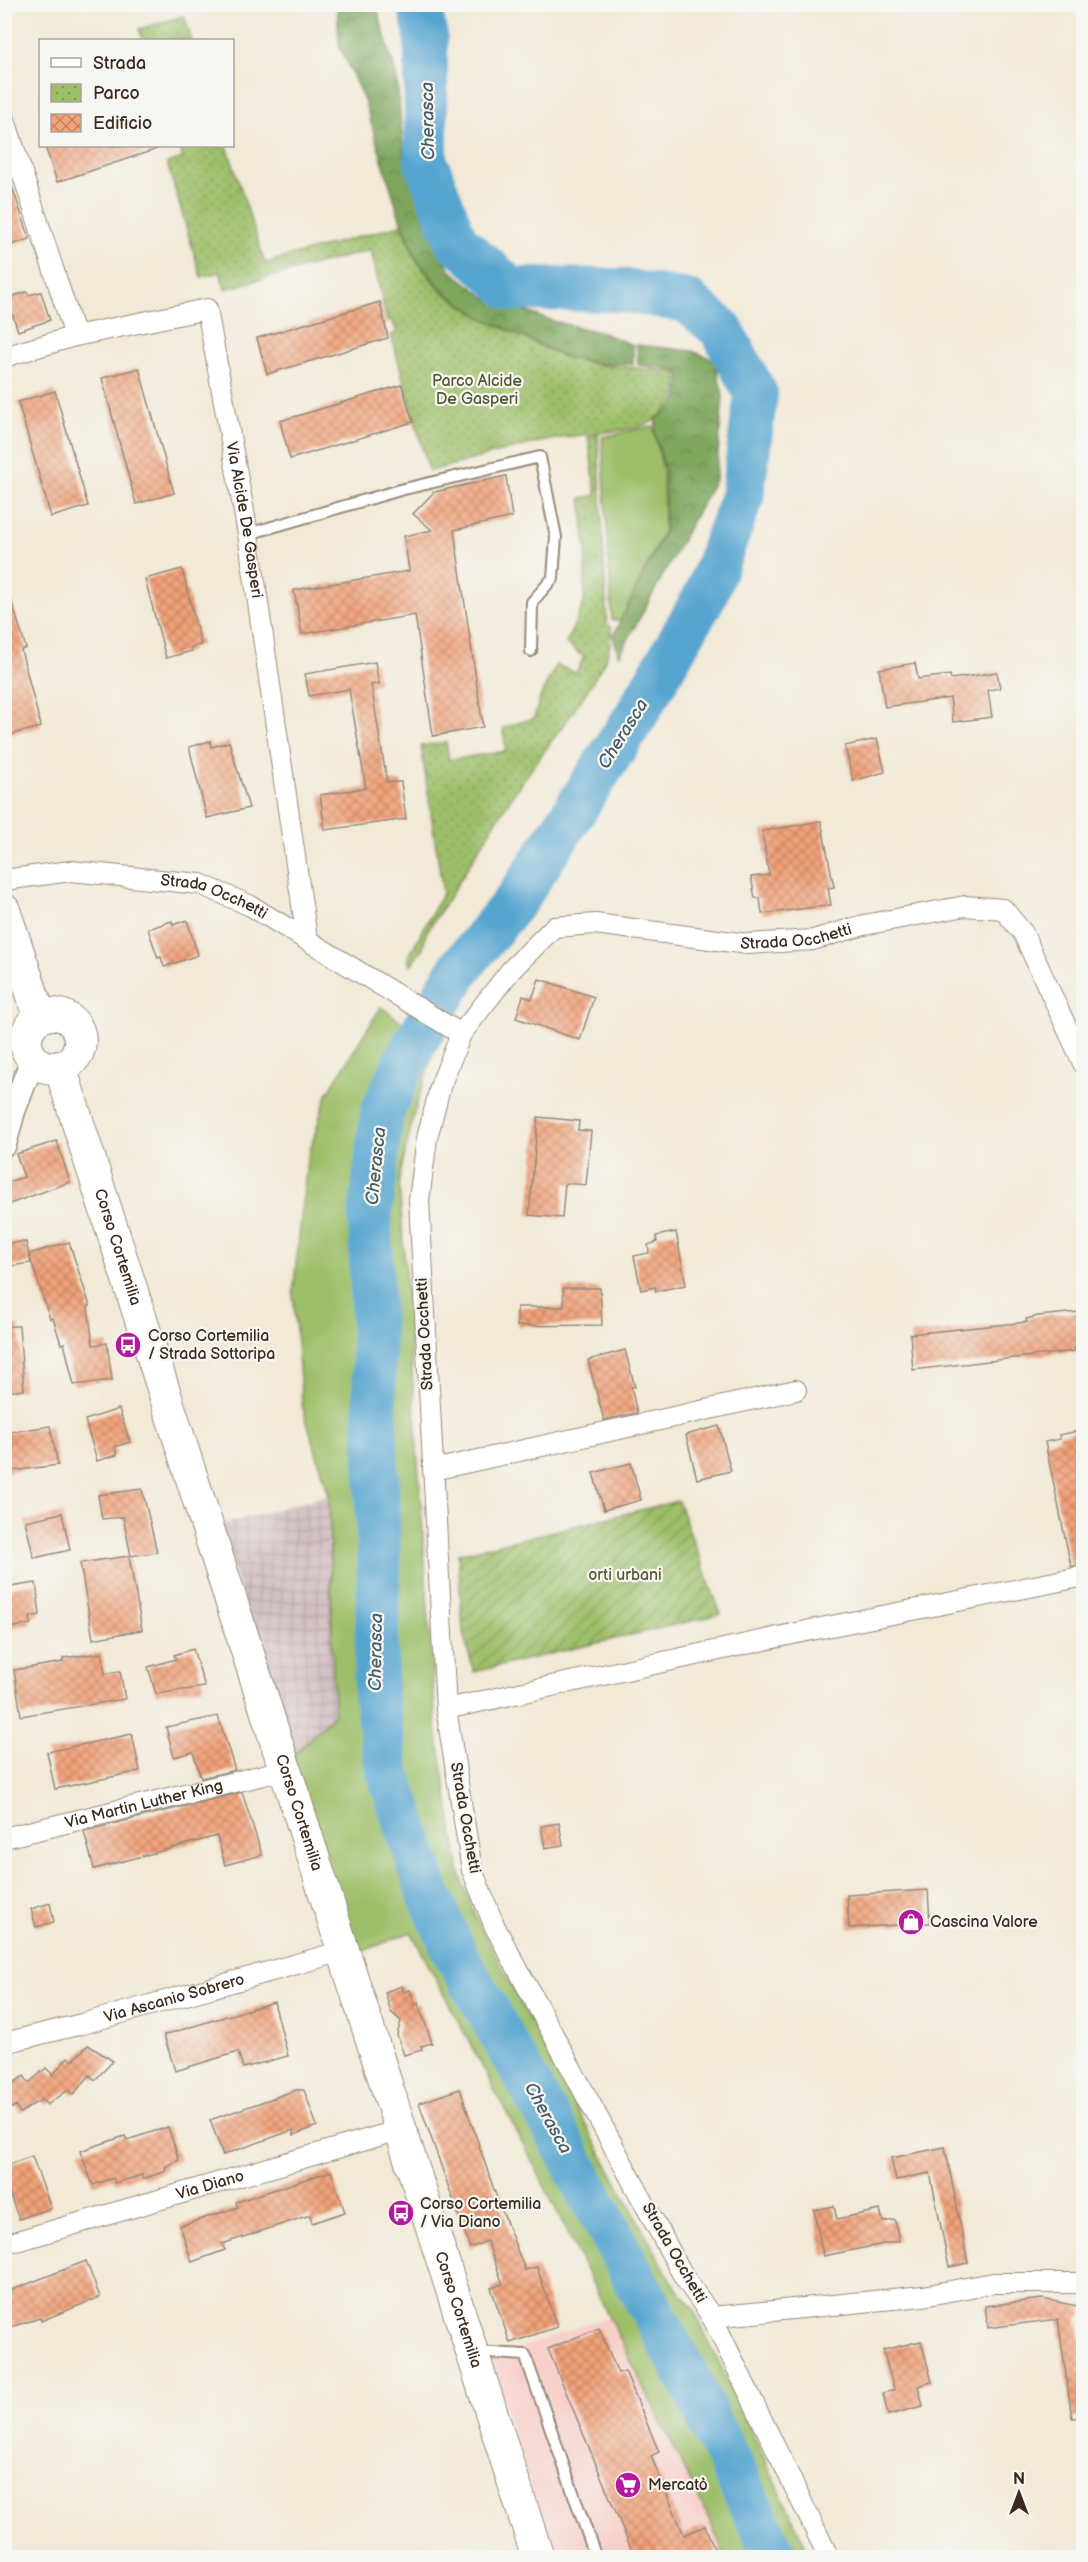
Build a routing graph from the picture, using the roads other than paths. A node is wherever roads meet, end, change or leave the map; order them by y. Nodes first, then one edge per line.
1 (4, 117) edge
2 (75, 336) junction
3 (4, 357) edge
4 (248, 534) junction
5 (531, 651) dead end
6 (4, 880) edge
7 (4, 910) edge
8 (307, 939) junction
9 (461, 1034) junction
10 (33, 1045) edge
11 (1083, 1065) edge
12 (4, 1144) edge
13 (796, 1390) dead end
14 (433, 1470) junction
15 (1080, 1577) dead end
16 (447, 1709) junction
17 (284, 1770) junction
18 (4, 1838) edge
19 (343, 1951) junction
20 (4, 2043) edge
21 (403, 2129) junction
22 (17, 2241) dead end
23 (1083, 2283) edge
24 (712, 2317) junction
25 (473, 2352) junction
26 (538, 2558) edge
27 (596, 2558) edge
28 (829, 2558) edge

1 - 2 street
2 - 3 street, Via Alcide De Gasperi
2 - 4 street, Via Alcide De Gasperi
4 - 5 lane
4 - 8 street, Via Alcide De Gasperi
6 - 8 street, Strada Occhetti
7 - 10 main road, Corso Cortemilia
8 - 9 street, Strada Occhetti
9 - 11 street, Strada Occhetti
9 - 14 street, Strada Occhetti
10 - 12 street
10 - 17 main road, Corso Cortemilia
13 - 14 street
14 - 16 street, Strada Occhetti
15 - 16 street
16 - 24 street, Strada Occhetti
17 - 18 street, Via Martin Luther King
17 - 19 main road, Corso Cortemilia
19 - 20 street, Via Ascanio Sobrero
19 - 21 main road, Corso Cortemilia
21 - 22 street, Via Diano
21 - 25 main road, Corso Cortemilia
23 - 24 street
24 - 28 street, Strada Occhetti
25 - 26 main road, Corso Cortemilia
25 - 27 lane

